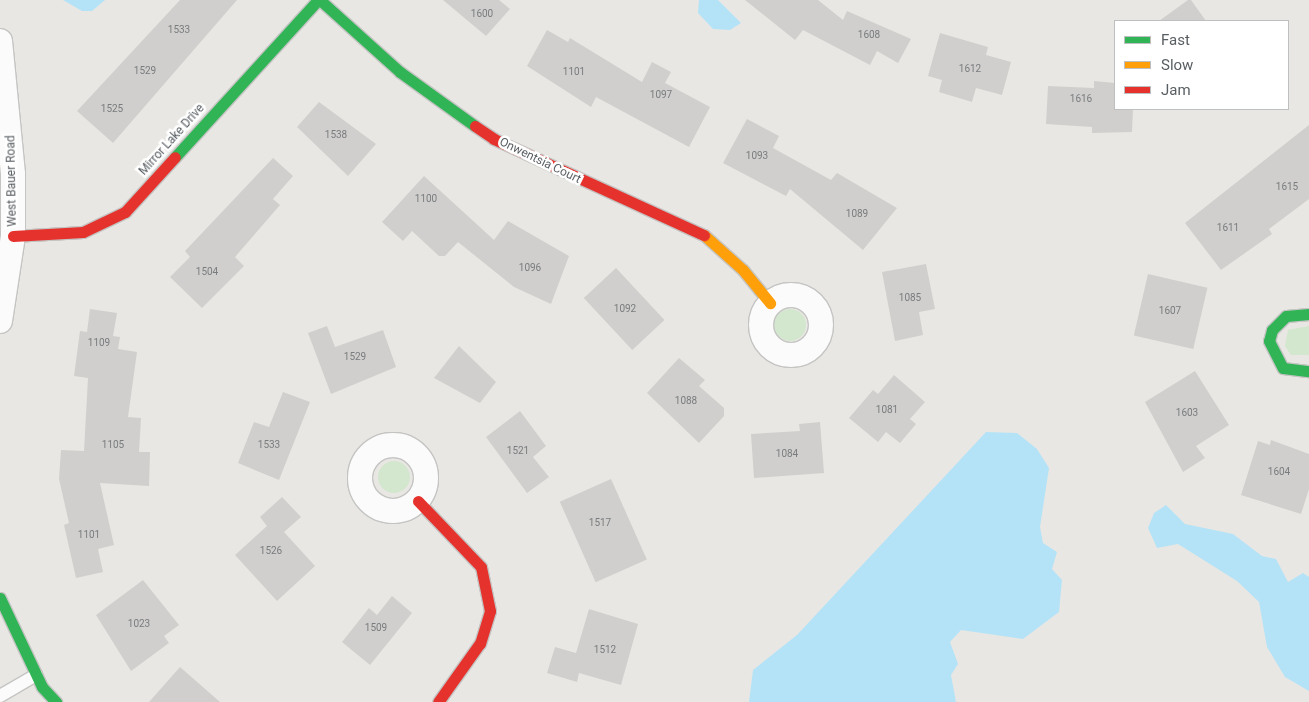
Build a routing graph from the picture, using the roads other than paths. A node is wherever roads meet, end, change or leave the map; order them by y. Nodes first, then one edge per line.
1 (319, 0) edge
2 (0, 41) edge
3 (13, 236) junction
4 (770, 303) dead end
5 (1309, 314) edge
6 (0, 321) edge
7 (1309, 371) edge
8 (418, 501) dead end
9 (0, 598) edge
10 (36, 675) junction
11 (0, 696) edge
12 (56, 702) edge
13 (438, 702) edge

1 - 3 street, Mirror Lake Drive
1 - 4 street, Onwentsia Court
2 - 3 street, West Bauer Road
3 - 6 street, West Bauer Road
5 - 7 street
8 - 13 street
9 - 10 street
10 - 11 lane
10 - 12 street

